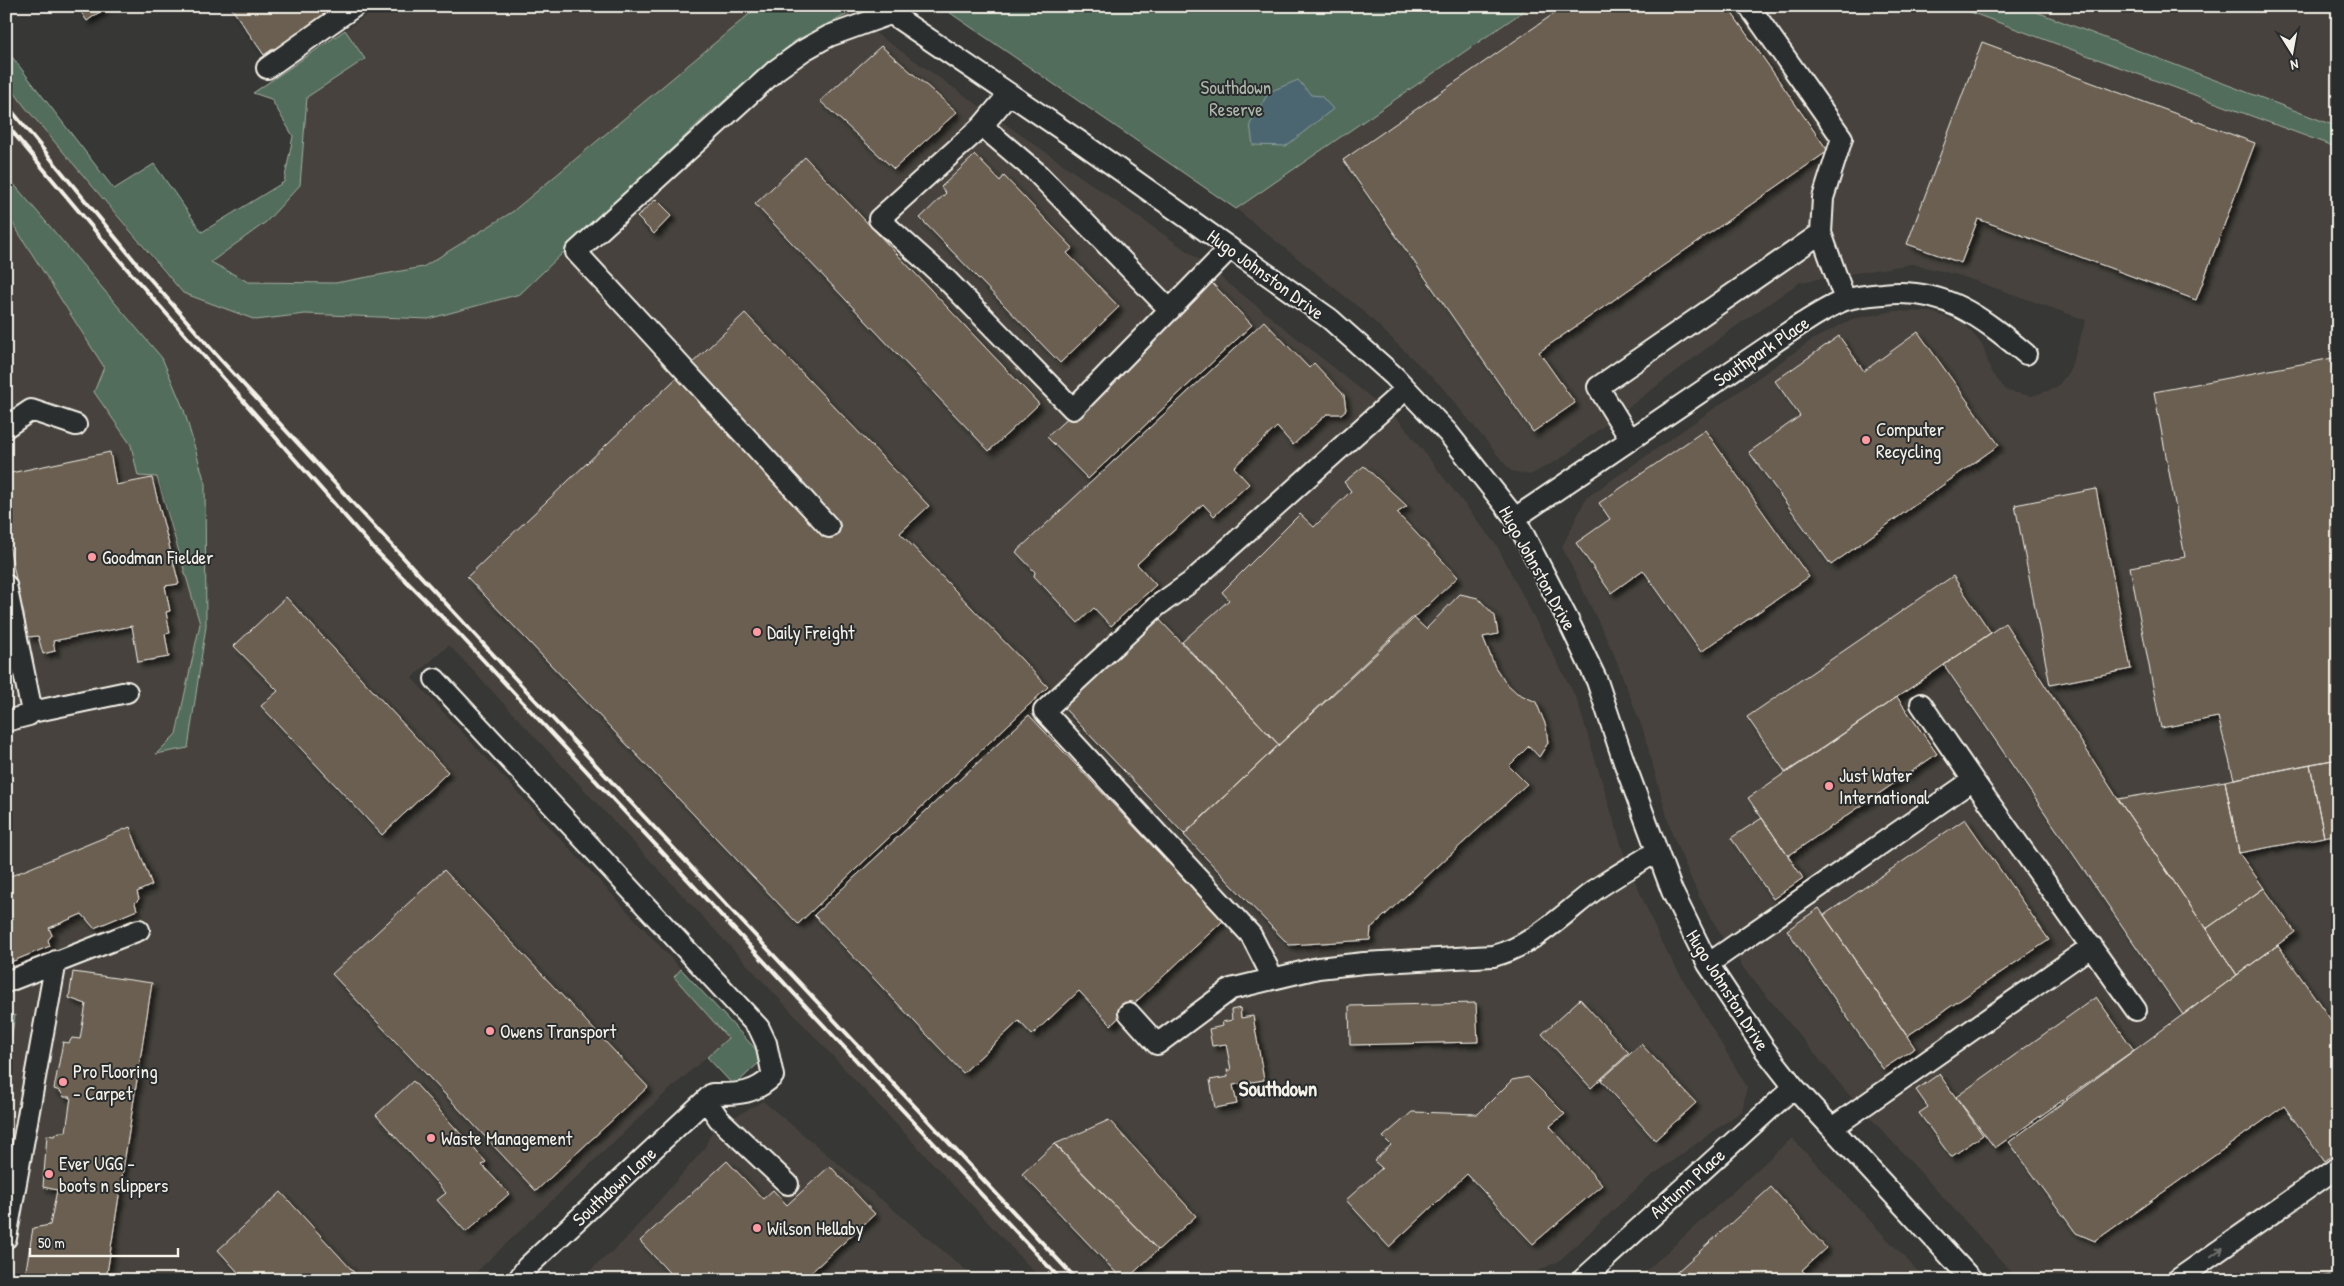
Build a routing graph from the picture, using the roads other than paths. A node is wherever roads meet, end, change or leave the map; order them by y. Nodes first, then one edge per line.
1 (355, 6) edge
2 (1749, 6) edge
3 (885, 10) edge
4 (267, 68) dead end
5 (1009, 94) junction
6 (982, 126) junction
7 (1821, 233) junction
8 (1230, 248) junction
9 (1845, 300) junction
10 (1170, 310) junction
11 (2026, 354) dead end
12 (1406, 389) junction
13 (76, 425) dead end
14 (6, 427) edge
15 (1630, 439) junction
16 (1515, 518) junction
17 (829, 527) dead end
18 (6, 585) edge
19 (435, 679) dead end
20 (127, 692) dead end
21 (1921, 704) dead end
22 (32, 712) junction
23 (6, 721) edge
24 (1972, 780) junction
25 (1657, 851) junction
26 (139, 930) dead end
27 (2092, 946) junction
28 (56, 962) junction
29 (1708, 964) junction
30 (1273, 978) junction
31 (6, 982) edge
32 (2136, 1010) dead end
33 (1129, 1013) dead end
34 (1794, 1087) junction
35 (709, 1097) junction
36 (1832, 1128) junction
37 (2338, 1167) edge
38 (788, 1184) dead end
39 (6, 1238) edge
40 (518, 1280) edge
41 (1582, 1280) edge
42 (1972, 1280) edge
43 (2177, 1280) edge

1 - 4 street
2 - 7 street
3 - 5 street, Hugo Johnston Drive
3 - 17 street
5 - 6 street
5 - 8 street, Hugo Johnston Drive
6 - 10 street
6 - 10 street
7 - 9 street
7 - 15 street
8 - 10 street
8 - 12 street, Hugo Johnston Drive
9 - 11 street, Southpark Place
9 - 15 street, Southpark Place
12 - 16 street, Hugo Johnston Drive
12 - 30 street
13 - 14 street
15 - 16 street, Southpark Place
16 - 25 street, Hugo Johnston Drive
18 - 22 street
19 - 35 street
20 - 22 street
21 - 24 street
22 - 23 street
24 - 27 street
24 - 29 street
25 - 29 street, Hugo Johnston Drive
25 - 30 street
26 - 28 street
27 - 32 street
27 - 36 street
28 - 31 street
28 - 39 street
29 - 34 street, Hugo Johnston Drive
30 - 33 street
34 - 36 street, Hugo Johnston Drive
34 - 41 street, Autumn Place
35 - 38 street
35 - 40 street, Southdown Lane
36 - 42 street, Hugo Johnston Drive
43 -> 37 street

